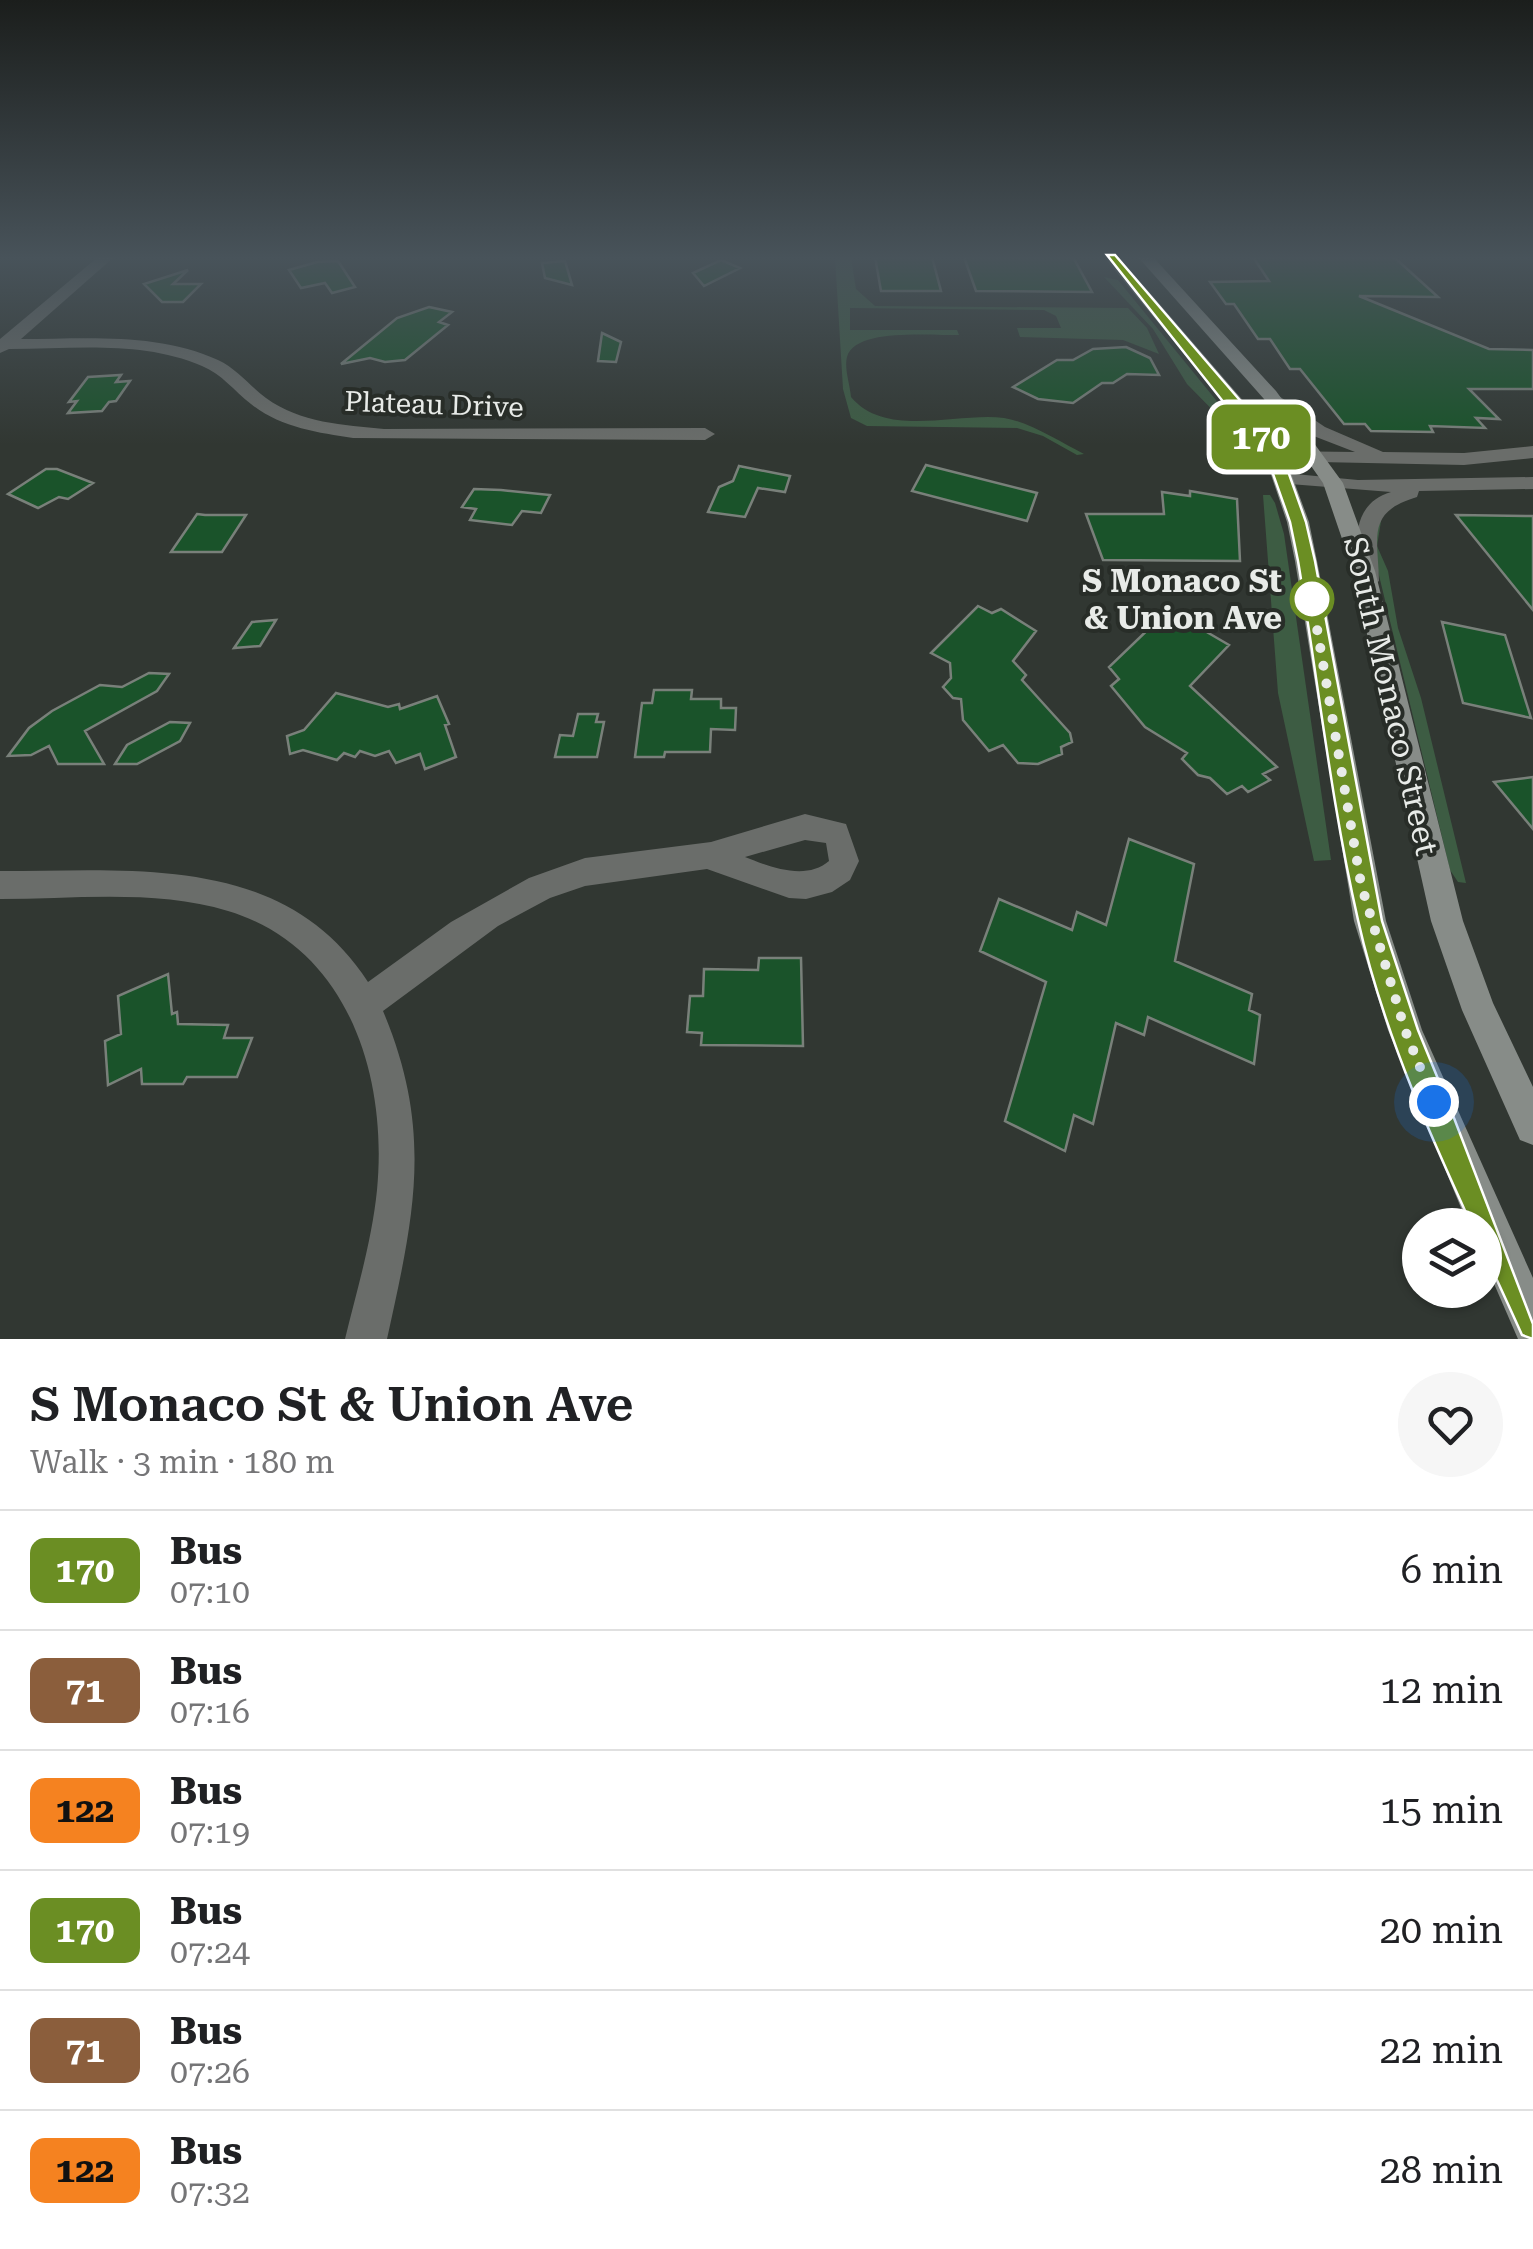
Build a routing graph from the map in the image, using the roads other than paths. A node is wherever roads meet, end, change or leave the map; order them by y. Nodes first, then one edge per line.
1 (34, 319) edge
2 (1164, 319) edge
3 (1202, 319) edge
4 (2, 347) edge
5 (1270, 395) junction
6 (704, 434) dead end
7 (1533, 452) edge
8 (1275, 457) junction
9 (1316, 458) junction
10 (1437, 459) junction
11 (1284, 480) junction
12 (1532, 483) edge
13 (1333, 484) junction
14 (1368, 586) junction
15 (708, 856) dead end
16 (0, 885) edge
17 (365, 1004) junction
18 (1533, 1127) edge
19 (1533, 1324) edge
20 (366, 1339) edge

1 - 4 street
2 - 8 main road, South Monaco Street
3 - 5 main road, South Monaco Street
4 - 6 street, Plateau Drive
5 - 9 main road, South Monaco Street
5 - 10 street
7 - 10 street
8 - 9 street
8 - 11 main road, South Monaco Street
9 - 10 street
9 - 13 main road, South Monaco Street
11 - 13 street
11 - 19 main road, South Monaco Street
12 - 13 street
12 - 14 street
13 - 14 main road, South Monaco Street
14 - 18 main road, South Monaco Street
15 - 17 street
16 - 17 street
17 - 20 street

